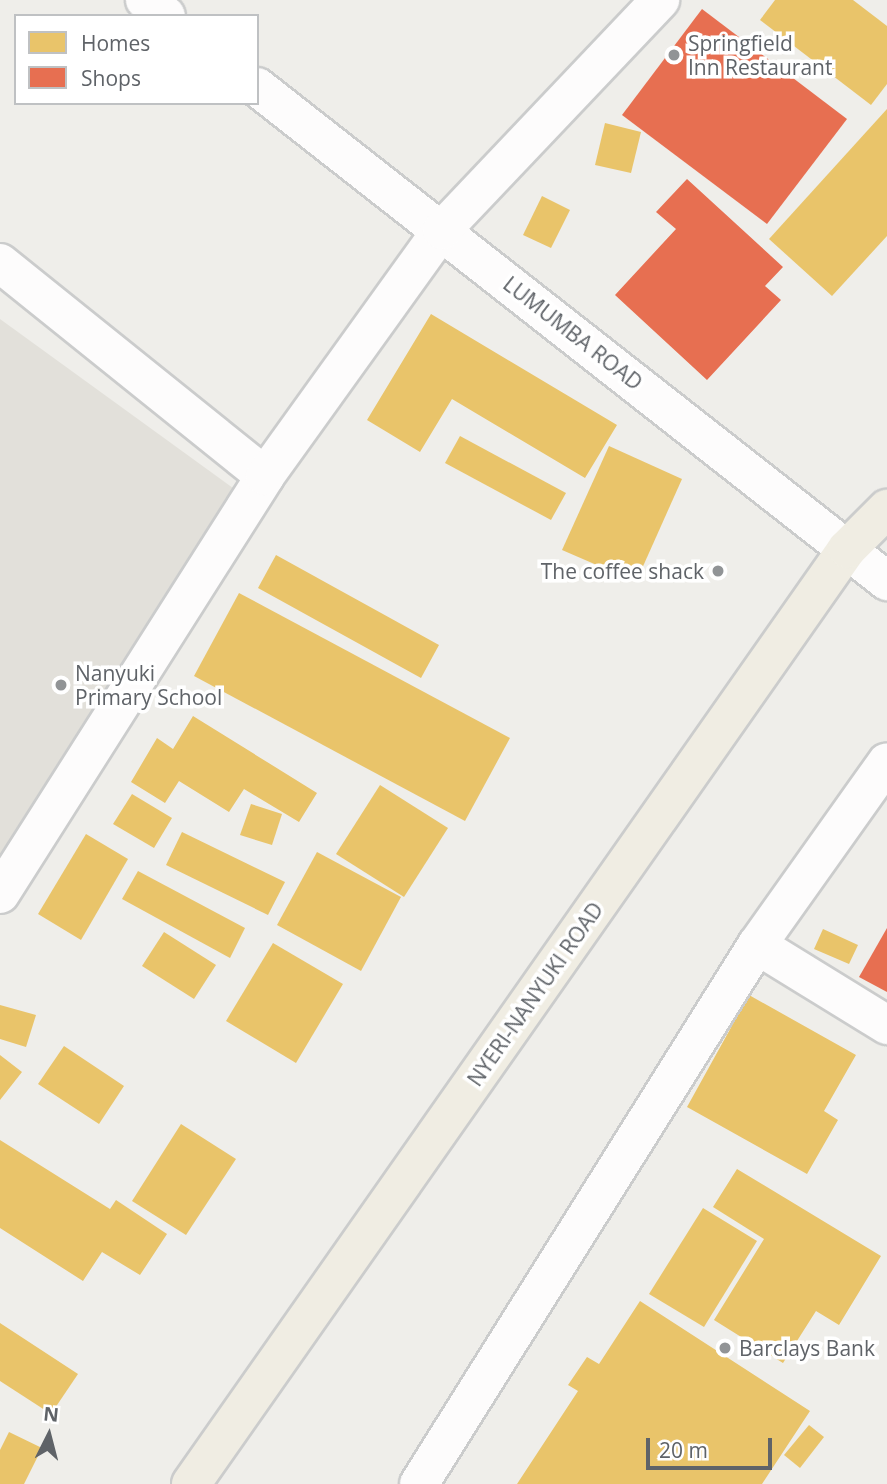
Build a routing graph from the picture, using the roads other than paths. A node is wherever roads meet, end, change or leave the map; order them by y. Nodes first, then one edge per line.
1 (145, 0) edge
2 (660, 0) edge
3 (163, 14) edge
4 (259, 89) edge
5 (442, 230) junction
6 (0, 263) edge
7 (265, 476) junction
8 (887, 509) edge
9 (847, 549) junction
10 (887, 582) edge
11 (887, 762) edge
12 (0, 894) edge
13 (757, 945) junction
14 (887, 1026) edge
15 (191, 1484) edge
16 (419, 1484) edge

1 - 3 street
2 - 5 street
4 - 5 street, LUMUMBA ROAD
5 - 7 street
5 - 9 street, LUMUMBA ROAD
6 - 7 street
7 - 12 street
8 - 9 highway, NYERI-NANYUKI ROAD
9 - 10 street, LUMUMBA ROAD
9 - 15 highway, NYERI-NANYUKI ROAD
11 - 13 street
13 - 14 street
13 - 16 street

